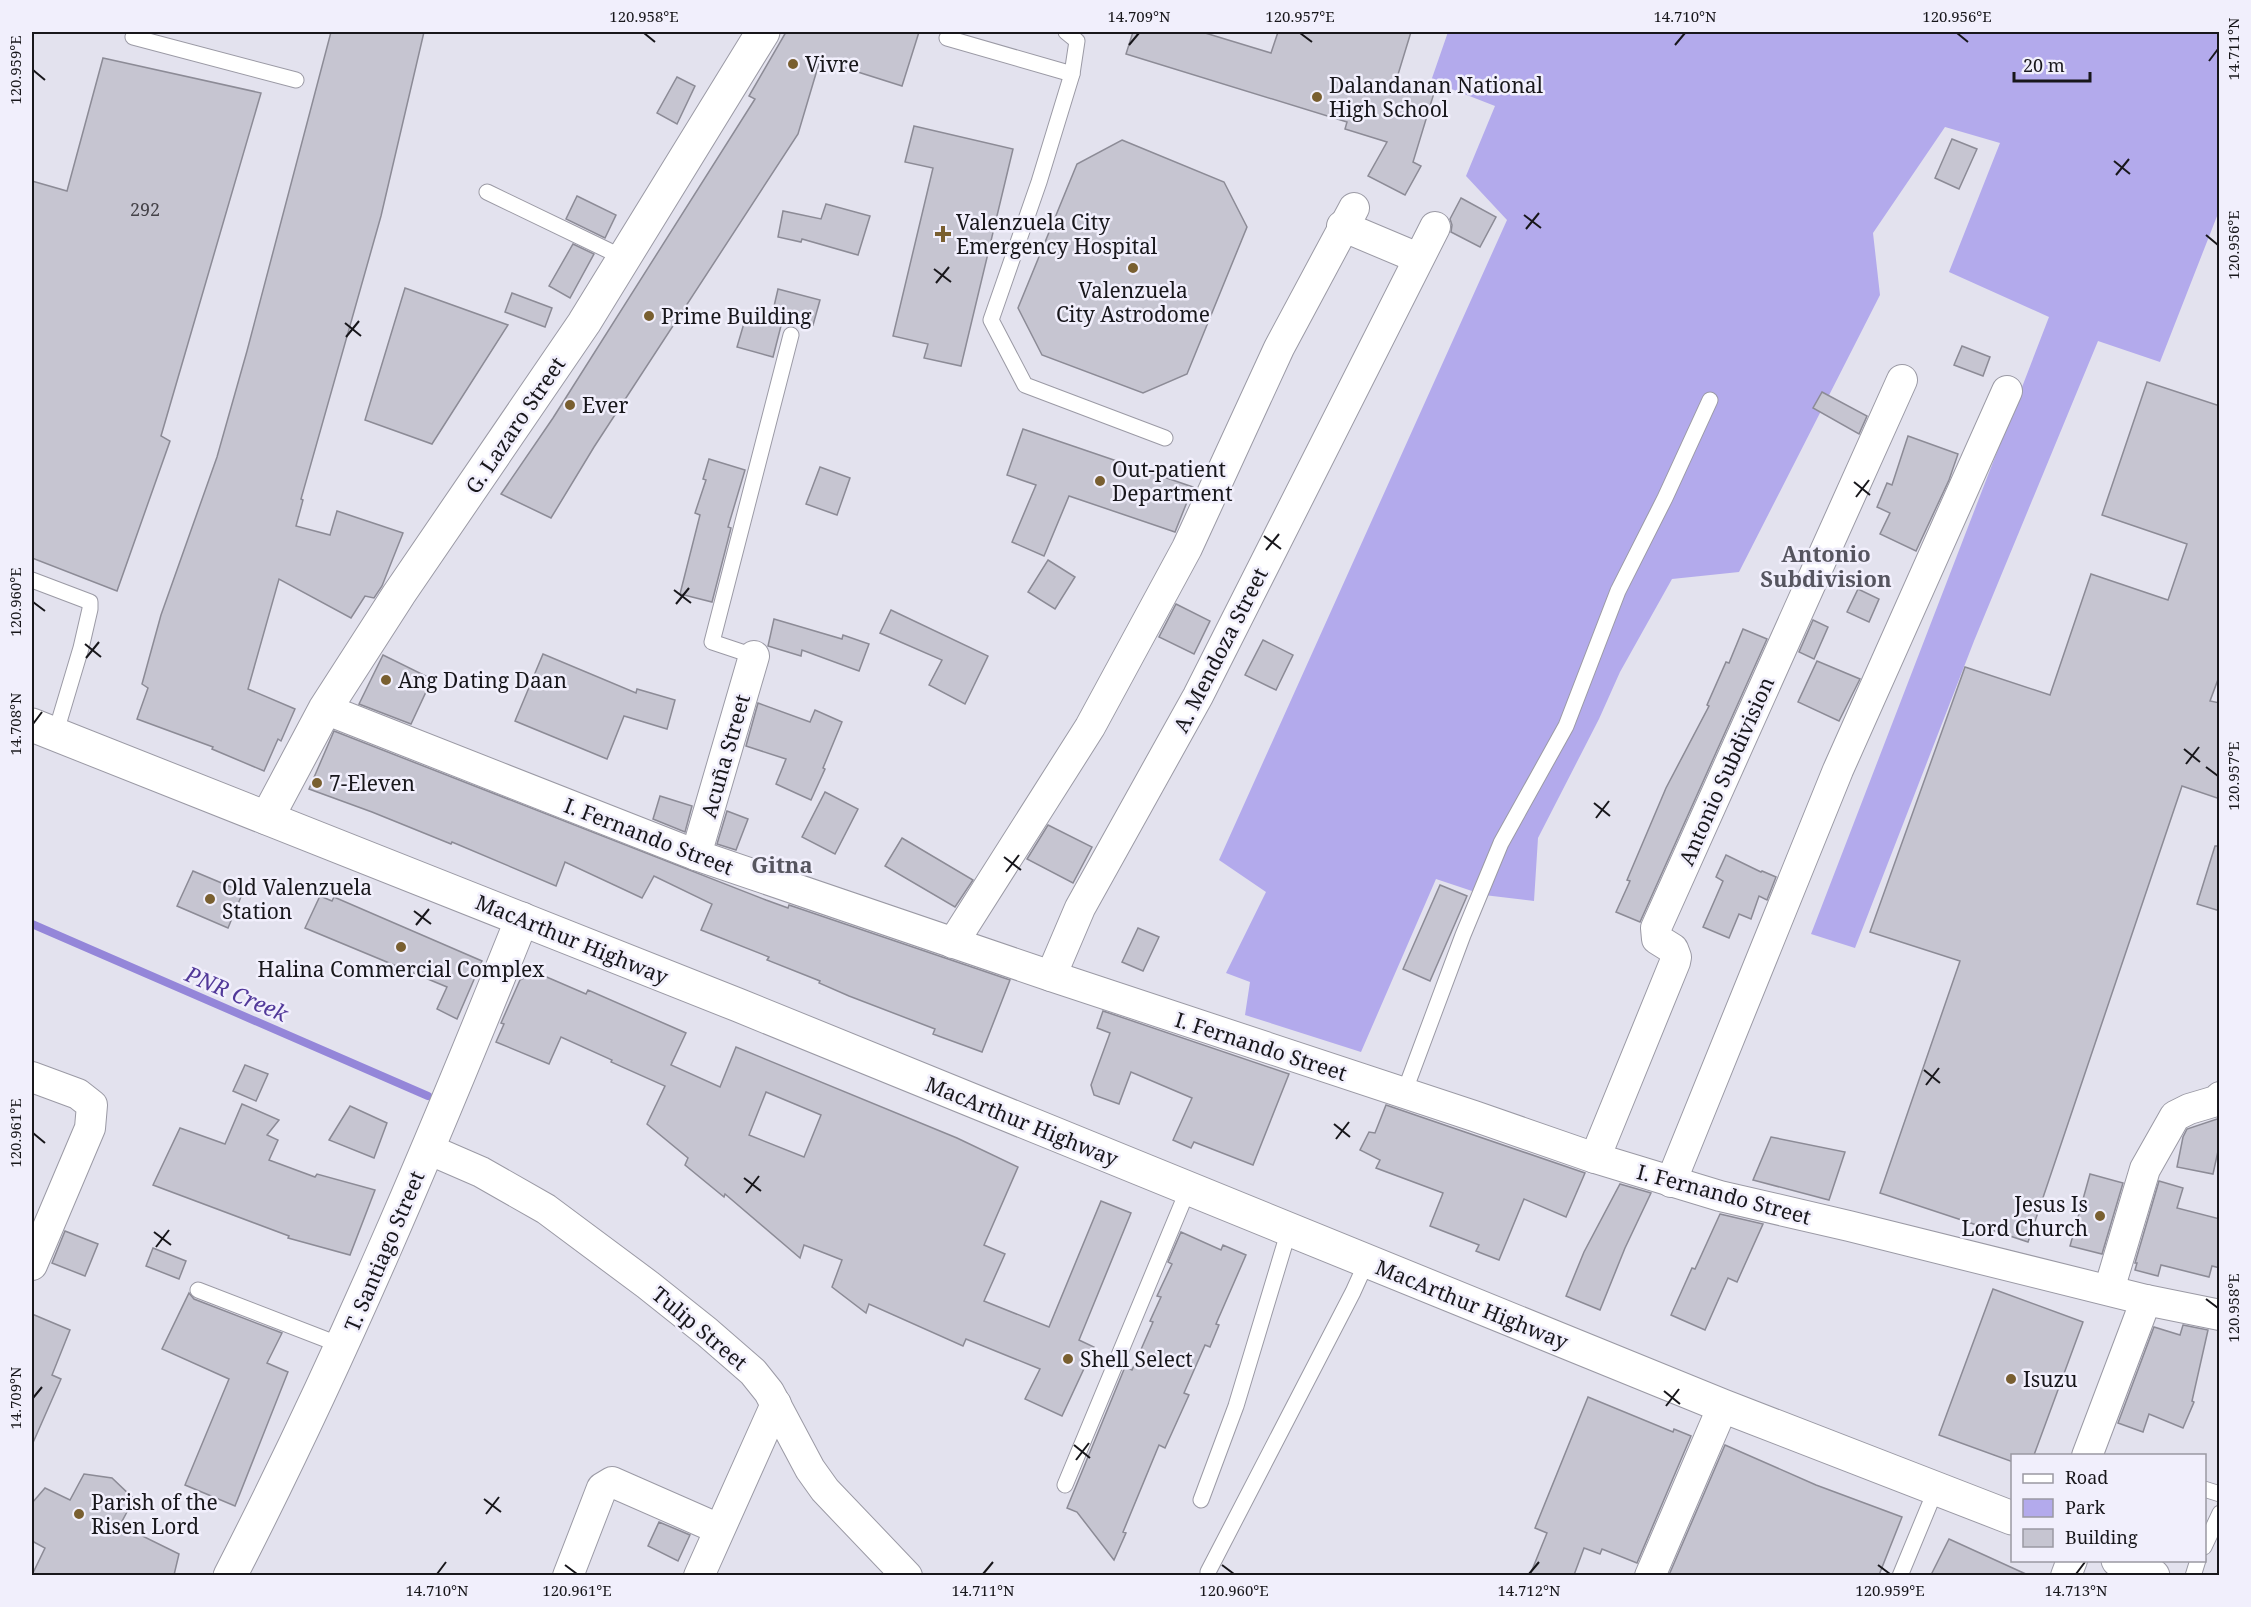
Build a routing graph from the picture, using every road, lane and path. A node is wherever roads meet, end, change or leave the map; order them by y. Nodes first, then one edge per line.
1 (763, 32) edge
2 (1066, 32) edge
3 (133, 36) dead end
4 (947, 38) dead end
5 (1072, 74) junction
6 (296, 80) dead end
7 (487, 192) dead end
8 (1435, 227) dead end
9 (624, 258) junction
10 (1418, 258) junction
11 (791, 334) dead end
12 (1902, 380) dead end
13 (2007, 391) dead end
14 (1710, 400) dead end
15 (1165, 438) dead end
16 (32, 580) edge
17 (754, 656) joint
18 (325, 709) junction
19 (43, 730) edge
20 (267, 818) junction
21 (696, 855) junction
22 (522, 919) junction
23 (953, 943) junction
24 (1051, 976) junction
25 (32, 1077) edge
26 (1404, 1093) junction
27 (2220, 1097) edge
28 (428, 1149) junction
29 (1594, 1158) junction
30 (1671, 1182) junction
31 (1189, 1187) junction
32 (1289, 1230) junction
33 (1367, 1262) junction
34 (32, 1265) edge
35 (198, 1290) dead end
36 (2109, 1290) junction
37 (2146, 1300) junction
38 (2220, 1315) edge
39 (343, 1346) junction
40 (776, 1404) junction
41 (1723, 1406) junction
42 (2087, 1454) edge
43 (1065, 1485) dead end
44 (1936, 1489) junction
45 (1201, 1500) dead end
46 (2220, 1513) edge
47 (2011, 1517) edge
48 (719, 1529) junction
49 (2206, 1545) edge
50 (2123, 1562) edge
51 (895, 1571) edge
52 (1208, 1572) dead end
53 (237, 1573) edge
54 (568, 1575) edge
55 (699, 1575) edge
56 (1650, 1575) edge
57 (1900, 1575) edge
58 (2153, 1575) edge

1 - 9 main road, G. Lazaro Street
2 - 5 lane
3 - 6 lane
4 - 5 lane
5 - 15 lane
7 - 9 lane
8 - 10 street, A. Mendoza Street
9 - 18 main road, G. Lazaro Street
10 - 23 street
10 - 24 street, A. Mendoza Street
11 - 17 lane
12 - 29 street, Antonio Subdivision
13 - 30 street
14 - 26 lane
16 - 19 lane
17 - 21 street, Acuña Street
18 - 20 main road, G. Lazaro Street
18 - 21 street, I. Fernando Street
19 - 20 main road, MacArthur Highway
20 - 22 main road, MacArthur Highway
21 - 23 street, I. Fernando Street
22 - 28 main road, T. Santiago Street
22 - 31 main road, MacArthur Highway
23 - 24 street, I. Fernando Street
24 - 26 street, I. Fernando Street
25 - 34 street
26 - 29 street, I. Fernando Street
27 - 36 street
28 - 39 main road, T. Santiago Street
28 - 40 street, Tulip Street
29 - 30 street, I. Fernando Street
30 - 36 street, I. Fernando Street
31 - 32 main road, MacArthur Highway
31 - 43 lane
32 - 33 main road, MacArthur Highway
32 - 45 lane
33 - 41 main road, MacArthur Highway
33 - 52 lane
35 - 39 lane
36 - 37 street, I. Fernando Street
37 - 38 street, I. Fernando Street
37 - 42 street
39 - 53 main road, T. Santiago Street
40 - 48 street
40 - 51 street, Tulip Street
41 - 44 main road, MacArthur Highway
41 - 56 street
44 - 47 main road, MacArthur Highway
44 - 57 lane
46 - 49 lane
48 - 54 street
48 - 55 street
50 - 58 main road

